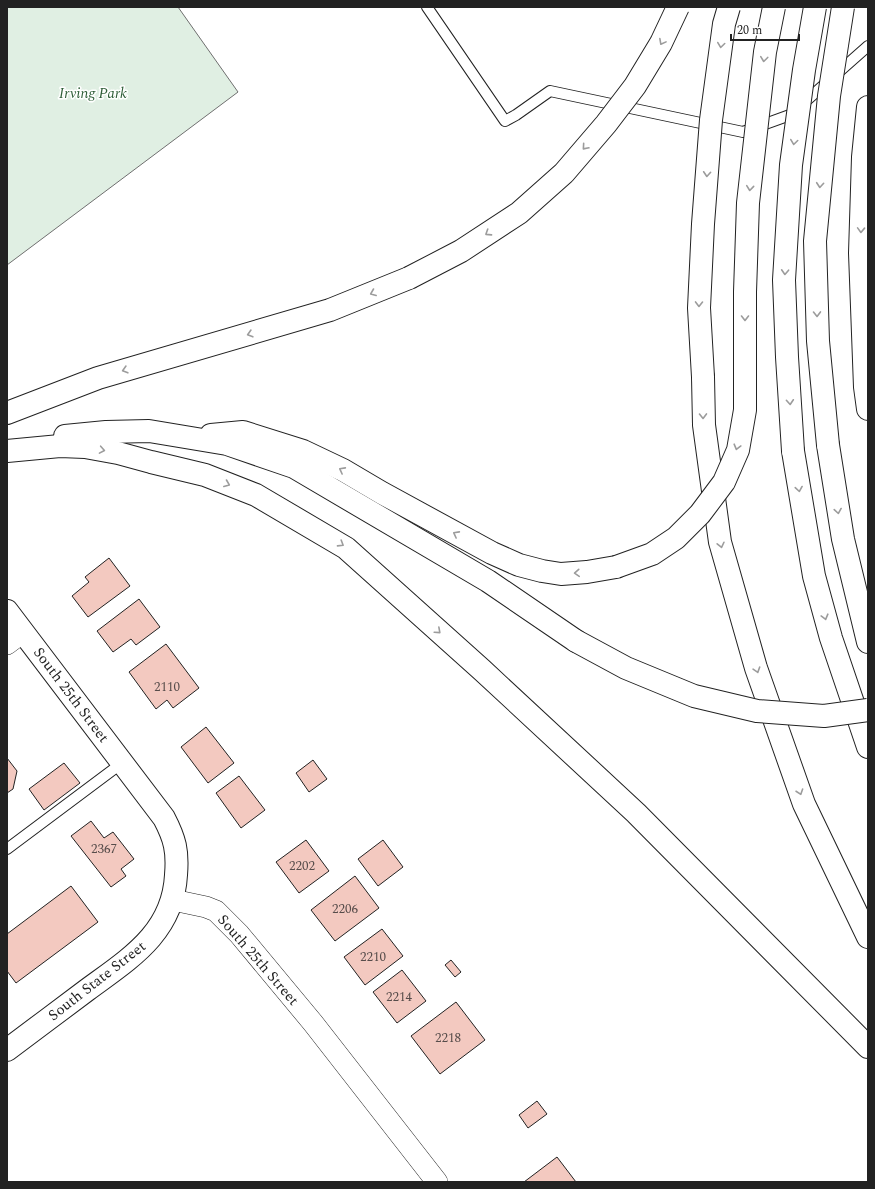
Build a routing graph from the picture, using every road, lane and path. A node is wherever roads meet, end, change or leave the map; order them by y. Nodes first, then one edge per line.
1 (427, 7) edge
2 (678, 7) edge
3 (729, 7) edge
4 (774, 7) edge
5 (815, 7) edge
6 (843, 7) edge
7 (868, 46) edge
8 (868, 107) edge
9 (868, 409) edge
10 (7, 413) edge
11 (188, 437) junction
12 (7, 450) edge
13 (7, 611) edge
14 (15, 638) edge
15 (868, 642) edge
16 (868, 710) edge
17 (868, 747) edge
18 (122, 763) junction
19 (7, 849) edge
20 (173, 900) junction
21 (868, 937) edge
22 (868, 1047) edge
23 (7, 1050) edge
24 (436, 1182) edge

1 - 7 lane
2 -> 10 main road, bridge
3 -> 21 main road, bridge
4 -> 11 main road, bridge
5 -> 17 main road, bridge
6 -> 15 main road, bridge
8 -> 9 main road
11 - 12 main road
11 - 16 main road, bridge
12 -> 22 main road
13 - 14 main road, South 25th Street
14 - 18 main road, South 25th Street
18 - 19 lane
18 - 20 main road, South 25th Street
20 - 23 main road, South State Street
20 - 24 street, South 25th Street

